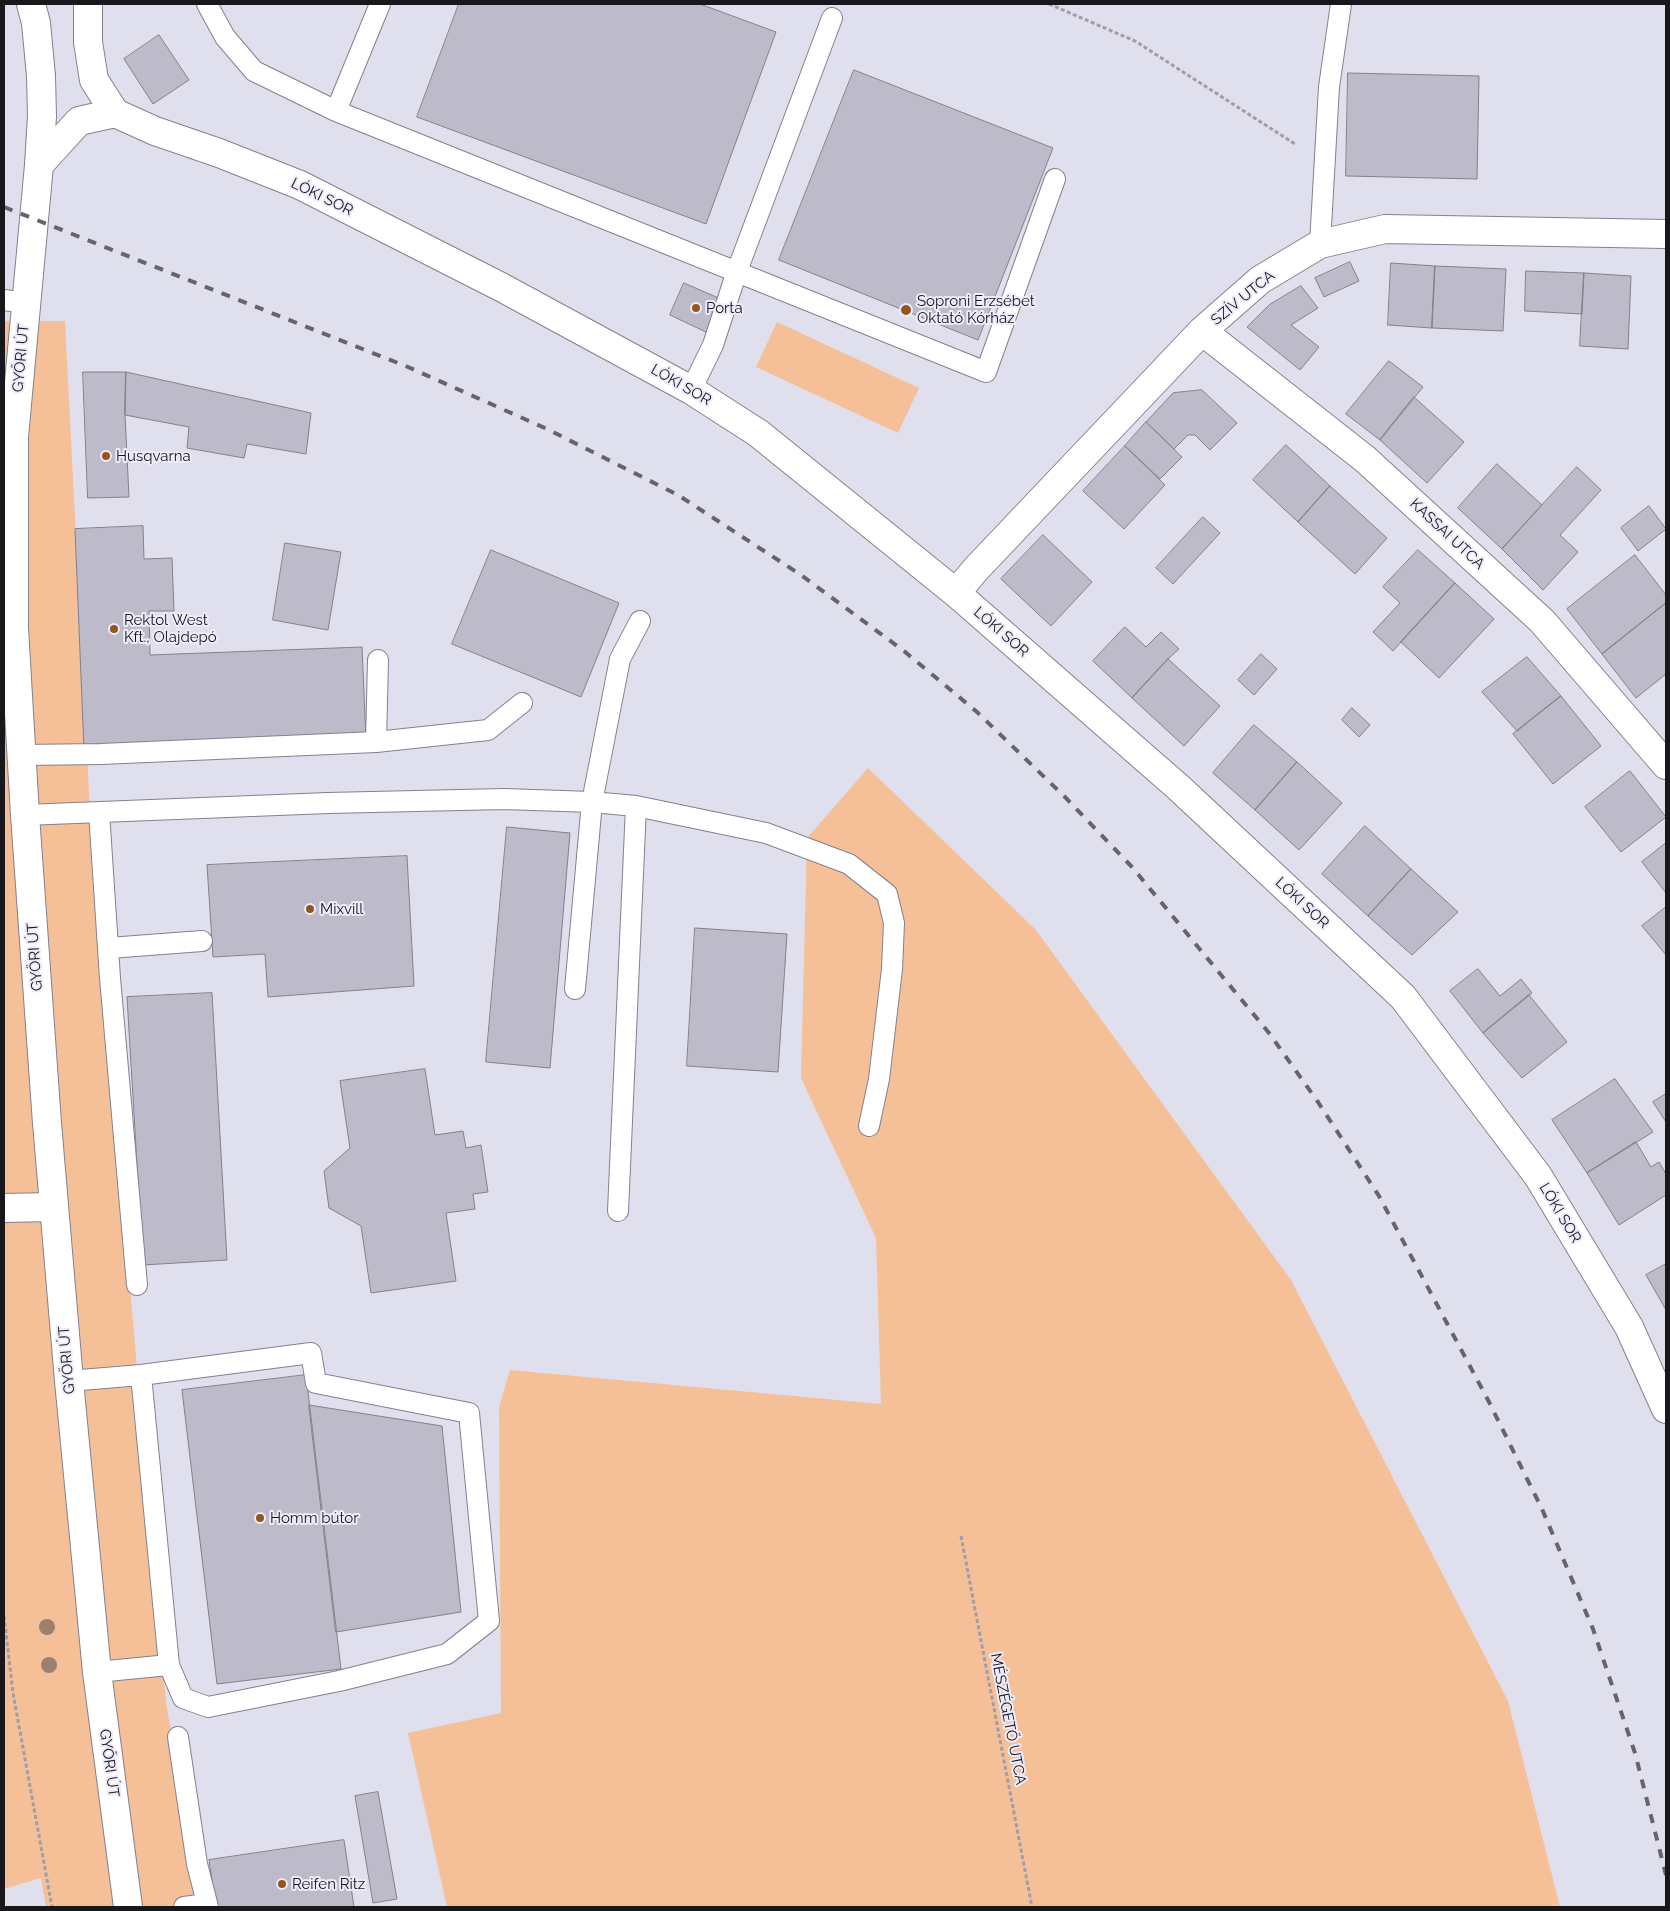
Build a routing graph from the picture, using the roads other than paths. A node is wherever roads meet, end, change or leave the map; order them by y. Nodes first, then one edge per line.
1 (31, 4) edge
2 (88, 4) edge
3 (207, 4) edge
4 (380, 4) edge
5 (1340, 4) edge
6 (832, 18) dead end
7 (336, 111) junction
8 (115, 113) junction
9 (39, 165) junction
10 (1055, 180) dead end
11 (1666, 234) edge
12 (1320, 244) junction
13 (737, 272) junction
14 (15, 301) edge
15 (1202, 331) junction
16 (691, 390) junction
17 (956, 593) junction
18 (640, 621) dead end
19 (378, 660) dead end
20 (522, 703) dead end
21 (376, 742) junction
22 (22, 755) junction
23 (1666, 765) edge
24 (592, 802) junction
25 (636, 806) junction
26 (99, 812) junction
27 (25, 816) junction
28 (202, 941) dead end
29 (109, 948) junction
30 (575, 989) dead end
31 (869, 1126) dead end
32 (54, 1207) junction
33 (4, 1208) edge
34 (618, 1211) dead end
35 (137, 1285) dead end
36 (141, 1375) junction
37 (69, 1381) junction
38 (1666, 1408) edge
39 (170, 1664) junction
40 (97, 1672) junction
41 (178, 1737) dead end
42 (207, 1906) edge
43 (128, 1907) edge
44 (184, 1907) edge

1 - 9 street, GYŐRI ÚT
2 - 8 street
3 - 7 lane
4 - 7 lane
5 - 12 lane
6 - 13 lane
7 - 13 lane
8 - 9 street
8 - 16 street, LÓKI SOR
9 - 14 street, GYŐRI ÚT
10 - 13 lane
11 - 12 street, SZÍV UTCA
12 - 15 street, SZÍV UTCA
13 - 16 lane
14 - 22 street, GYŐRI ÚT
15 - 17 street, SZÍV UTCA
15 - 23 street, KASSAI UTCA
16 - 17 street, LÓKI SOR
17 - 38 street, LÓKI SOR
18 - 24 lane
19 - 21 lane
20 - 21 lane
21 - 22 lane
22 - 27 street, GYŐRI ÚT
24 - 25 lane
24 - 26 lane
24 - 30 lane
25 - 31 lane
25 - 34 lane
26 - 27 lane
26 - 29 lane
27 - 32 street, GYŐRI ÚT
28 - 29 lane
29 - 35 lane
32 - 33 street
32 - 37 street, GYŐRI ÚT
36 - 37 lane
36 - 39 lane
36 - 39 lane
37 - 40 street, GYŐRI ÚT
39 - 40 lane
40 - 43 street, GYŐRI ÚT
41 - 42 lane
42 - 44 lane

